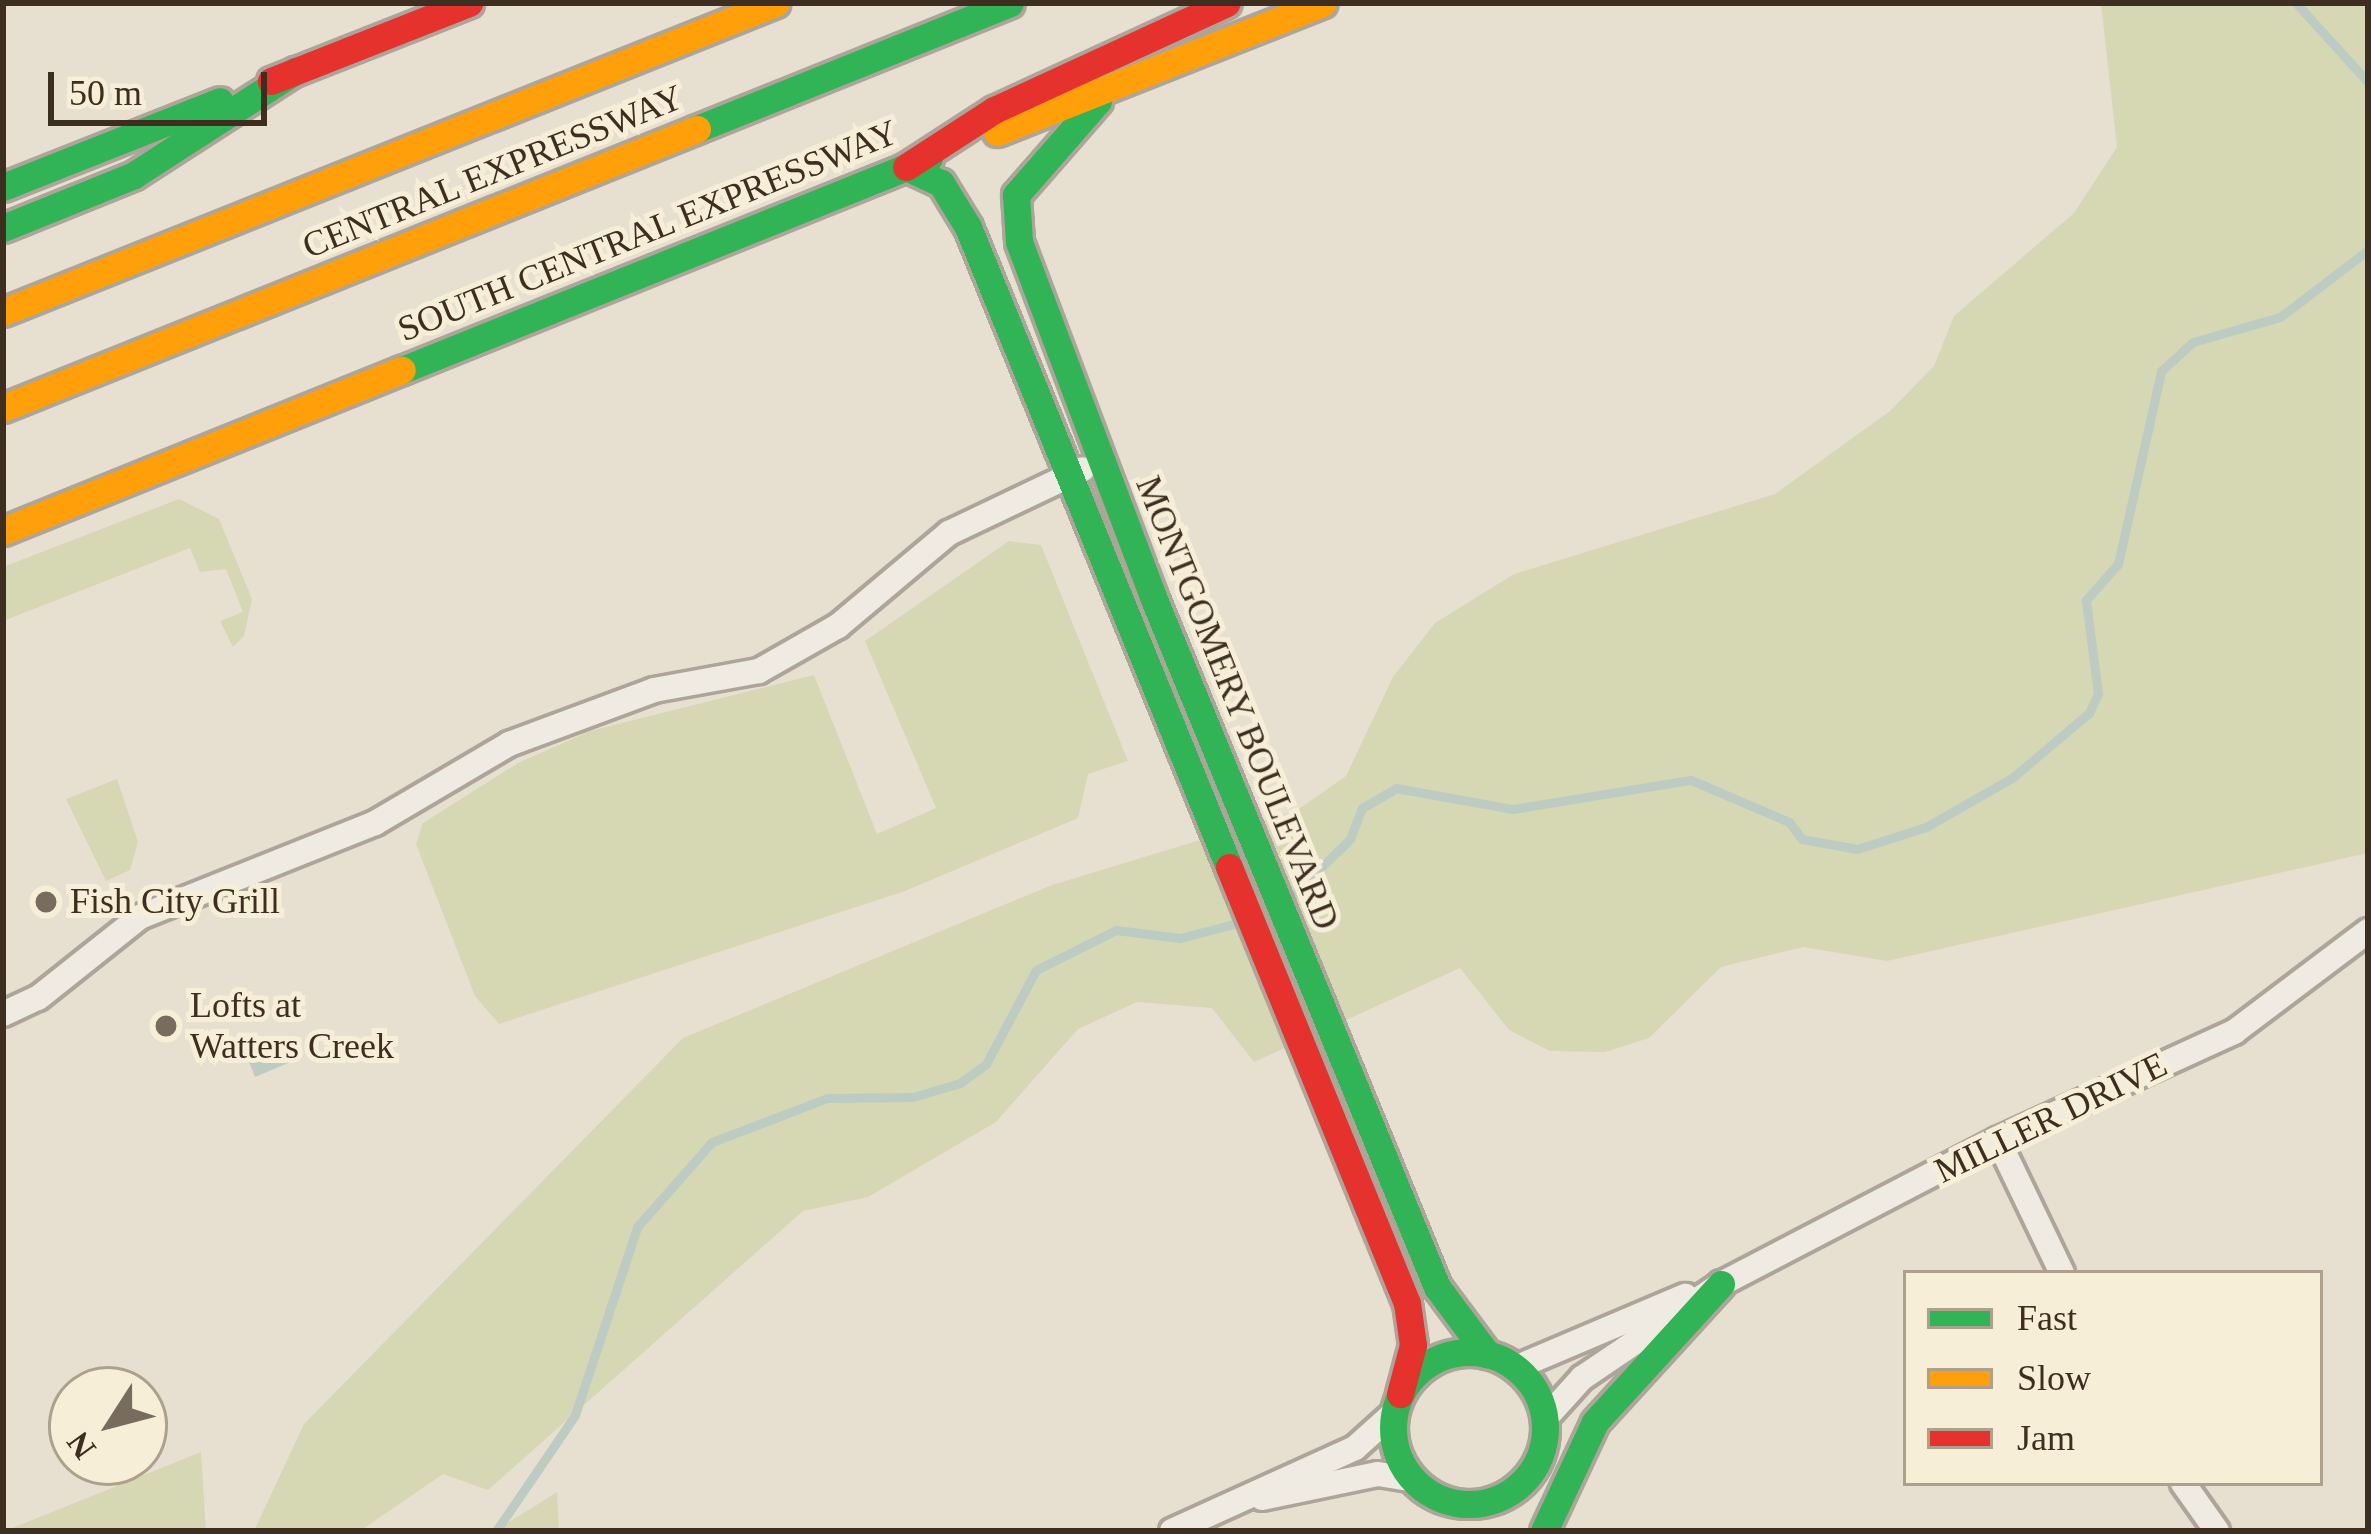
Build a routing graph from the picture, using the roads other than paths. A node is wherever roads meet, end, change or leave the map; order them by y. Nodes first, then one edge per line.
1 (469, 3) edge
2 (775, 3) edge
3 (1010, 3) edge
4 (1227, 3) edge
5 (1322, 3) edge
6 (295, 71) junction
7 (1110, 88) junction
8 (906, 166) junction
9 (3, 187) edge
10 (3, 228) edge
11 (3, 312) edge
12 (3, 408) edge
13 (1102, 461) junction
14 (1069, 475) junction
15 (3, 532) edge
16 (2368, 931) edge
17 (3, 1014) edge
18 (1998, 1140) junction
19 (2061, 1270) edge
20 (1721, 1284) junction
21 (1487, 1354) junction
22 (1515, 1368) junction
23 (1397, 1403) junction
24 (1544, 1420) junction
25 (1421, 1486) junction
26 (2185, 1486) edge
27 (1502, 1496) junction
28 (1207, 1510) junction
29 (1172, 1531) edge
30 (1448, 1531) edge
31 (1499, 1531) edge
32 (1544, 1531) edge
33 (2217, 1531) edge

1 - 6 main road
2 - 11 main road, CENTRAL EXPRESSWAY
3 - 12 main road, CENTRAL EXPRESSWAY
4 - 8 main road
5 - 7 main road, SOUTH CENTRAL EXPRESSWAY
6 - 9 main road
6 - 10 main road
7 - 8 main road, SOUTH CENTRAL EXPRESSWAY
7 - 13 main road, MONTGOMERY BOULEVARD
8 - 14 main road, MONTGOMERY BOULEVARD
8 - 15 main road, SOUTH CENTRAL EXPRESSWAY
13 - 14 street
13 - 21 main road, MONTGOMERY BOULEVARD
14 - 17 street
14 - 23 main road, MONTGOMERY BOULEVARD
16 - 18 street, MILLER DRIVE
18 - 19 street
18 - 20 street, MILLER DRIVE
20 - 22 street, MILLER DRIVE
20 - 24 street, MILLER DRIVE
20 - 32 main road
21 - 22 main road
21 - 23 main road
22 - 24 main road
23 - 25 main road
23 - 28 street
24 - 27 main road
25 - 27 main road
25 - 28 street
25 - 30 main road
26 - 33 street
27 - 31 main road
28 - 29 street

